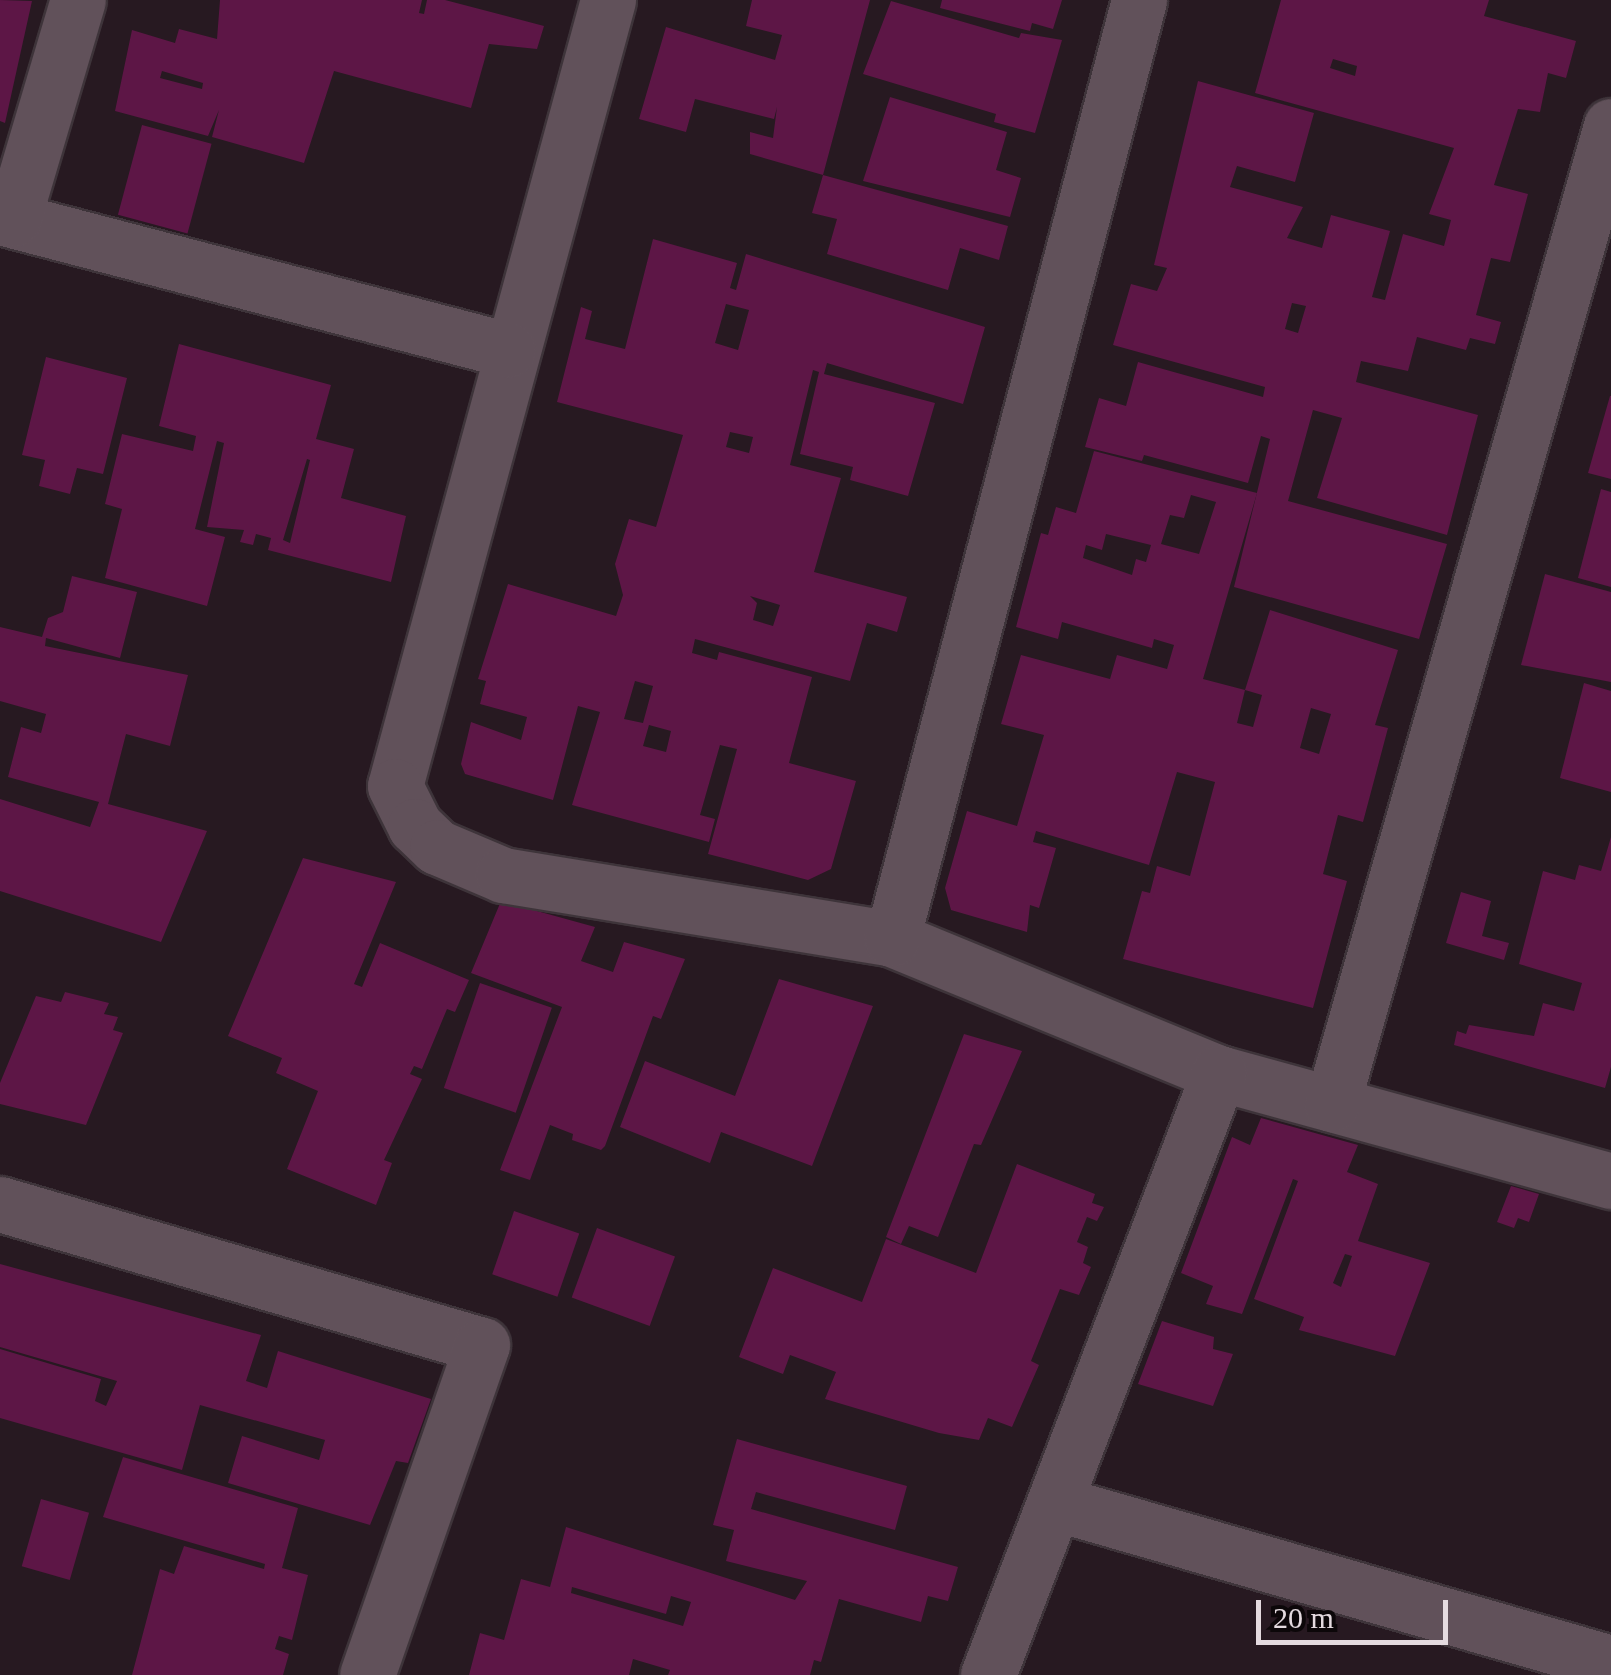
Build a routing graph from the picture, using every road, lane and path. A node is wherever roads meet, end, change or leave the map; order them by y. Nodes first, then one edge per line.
1 (78, 0) edge
2 (608, 0) edge
3 (1139, 0) edge
4 (1611, 126) edge
5 (7, 218) edge
6 (508, 350) junction
7 (892, 939) junction
8 (1219, 1073) junction
9 (1332, 1104) junction
10 (1611, 1180) edge
11 (0, 1204) edge
12 (1055, 1503) junction
13 (1611, 1662) edge
14 (368, 1675) edge
15 (988, 1675) edge

1 - 5 street
2 - 6 street
3 - 7 street
4 - 9 street
5 - 6 street
6 - 7 street
7 - 8 street
8 - 9 street
8 - 12 street
9 - 10 street
11 - 14 street
12 - 13 street
12 - 15 street

